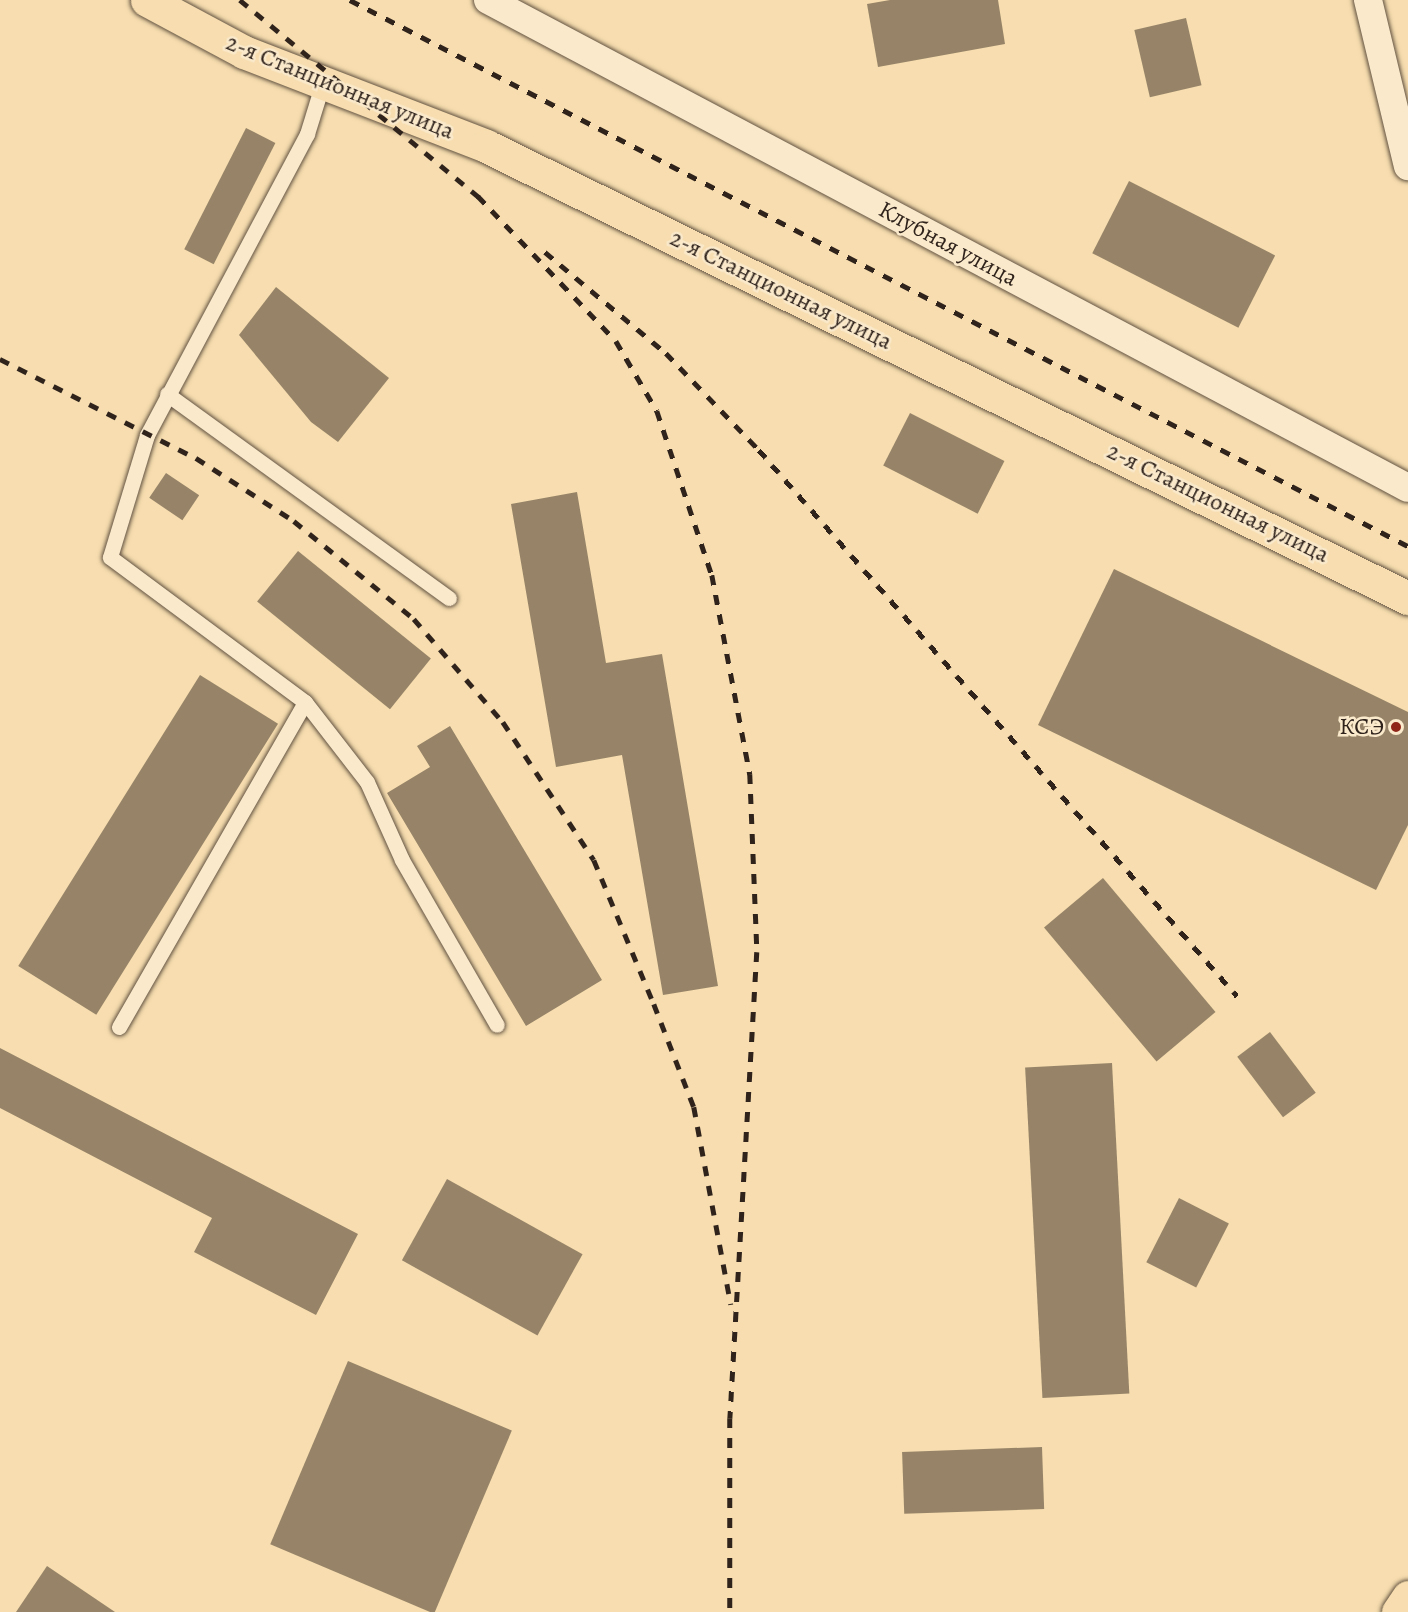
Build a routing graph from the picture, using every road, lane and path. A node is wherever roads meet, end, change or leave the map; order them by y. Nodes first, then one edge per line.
1 (147, 0) edge
2 (488, 0) edge
3 (1368, 0) edge
4 (323, 82) junction
5 (1408, 166) edge
6 (167, 394) junction
7 (1408, 488) edge
8 (449, 598) dead end
9 (1408, 598) edge
10 (305, 702) junction
11 (497, 1025) dead end
12 (119, 1027) dead end
13 (1408, 1597) edge
14 (1398, 1612) edge

1 - 4 main road, 2-я Станционная улица
2 - 7 street, Клубная улица
3 - 5 street
4 - 6 lane
4 - 9 main road, 2-я Станционная улица
6 - 8 lane
6 - 10 lane
10 - 11 lane
10 - 12 lane
13 - 14 main road

